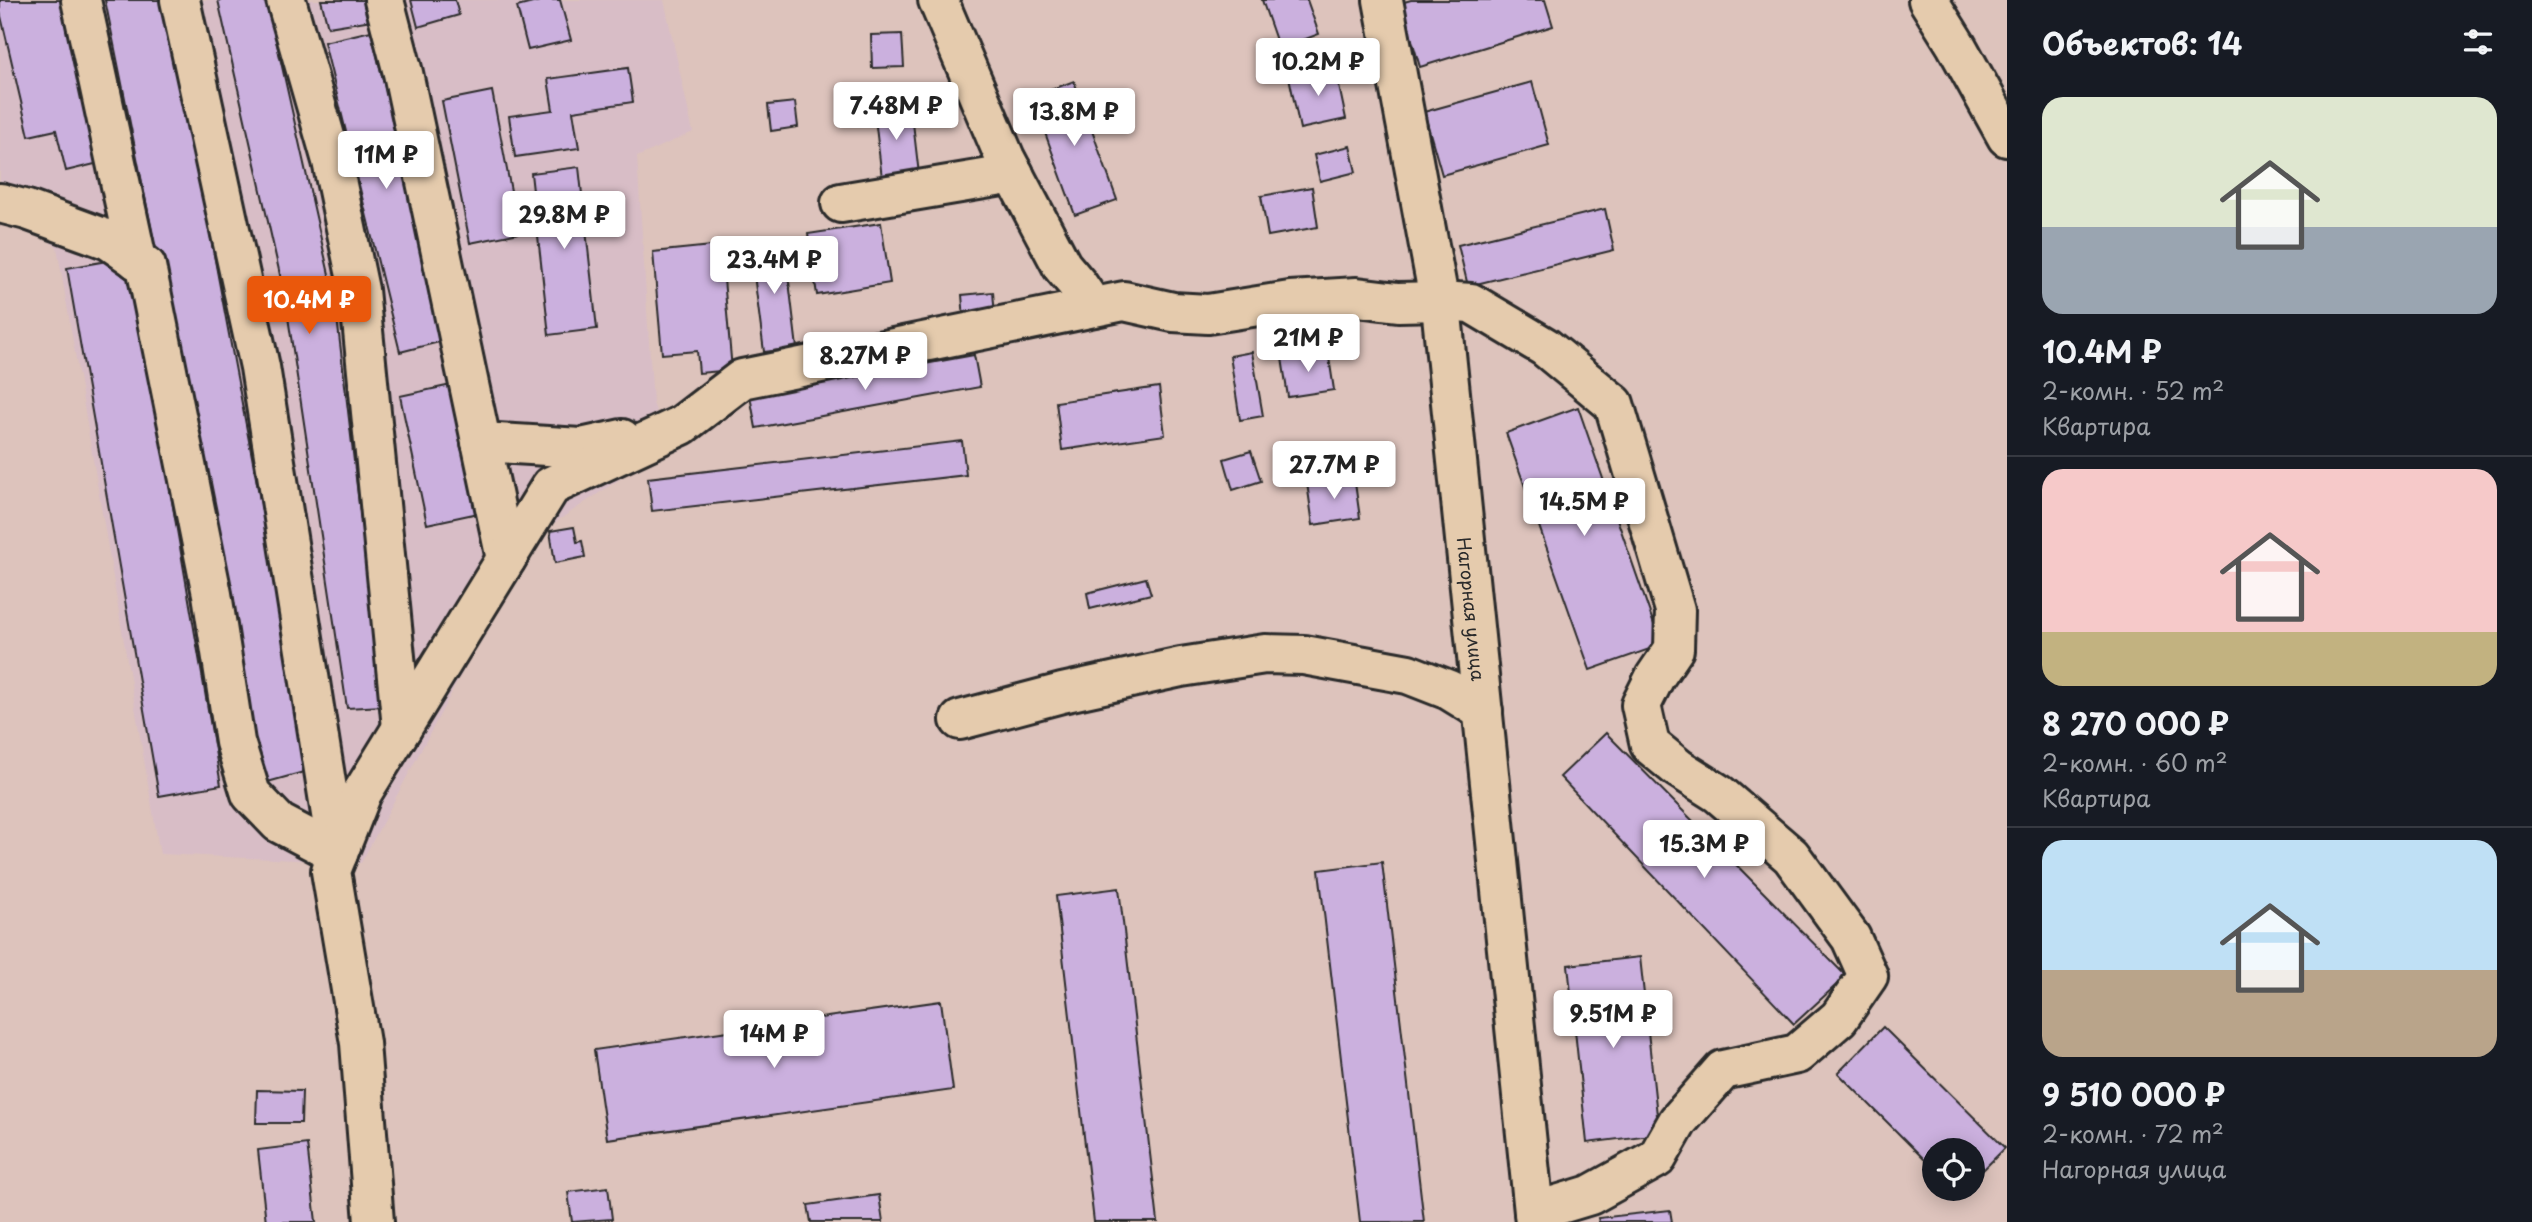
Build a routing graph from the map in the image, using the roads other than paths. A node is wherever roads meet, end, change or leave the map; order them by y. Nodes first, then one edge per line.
1 (81, 0) edge
2 (180, 0) edge
3 (286, 0) edge
4 (384, 0) edge
5 (938, 0) edge
6 (1383, 0) edge
7 (1928, 0) edge
8 (2007, 137) edge
9 (1014, 174) junction
10 (0, 203) edge
11 (841, 203) dead end
12 (137, 260) junction
13 (1440, 301) junction
14 (1093, 307) junction
15 (682, 425) junction
16 (481, 442) junction
17 (506, 559) junction
18 (1483, 711) junction
19 (960, 720) dead end
20 (402, 729) junction
21 (338, 854) junction
22 (1535, 1217) edge
23 (374, 1222) edge

1 - 12 street
2 - 21 street
3 - 20 street
4 - 16 street
5 - 9 street
6 - 13 street, Нагорная улица
7 - 8 street
9 - 11 street
9 - 14 street
10 - 12 street
12 - 21 street
13 - 14 street
13 - 18 street, Нагорная улица
13 - 22 street
14 - 15 street
15 - 16 street
15 - 17 street
16 - 17 street
17 - 20 street
18 - 19 street
18 - 22 street, Нагорная улица
20 - 21 street
21 - 23 street

